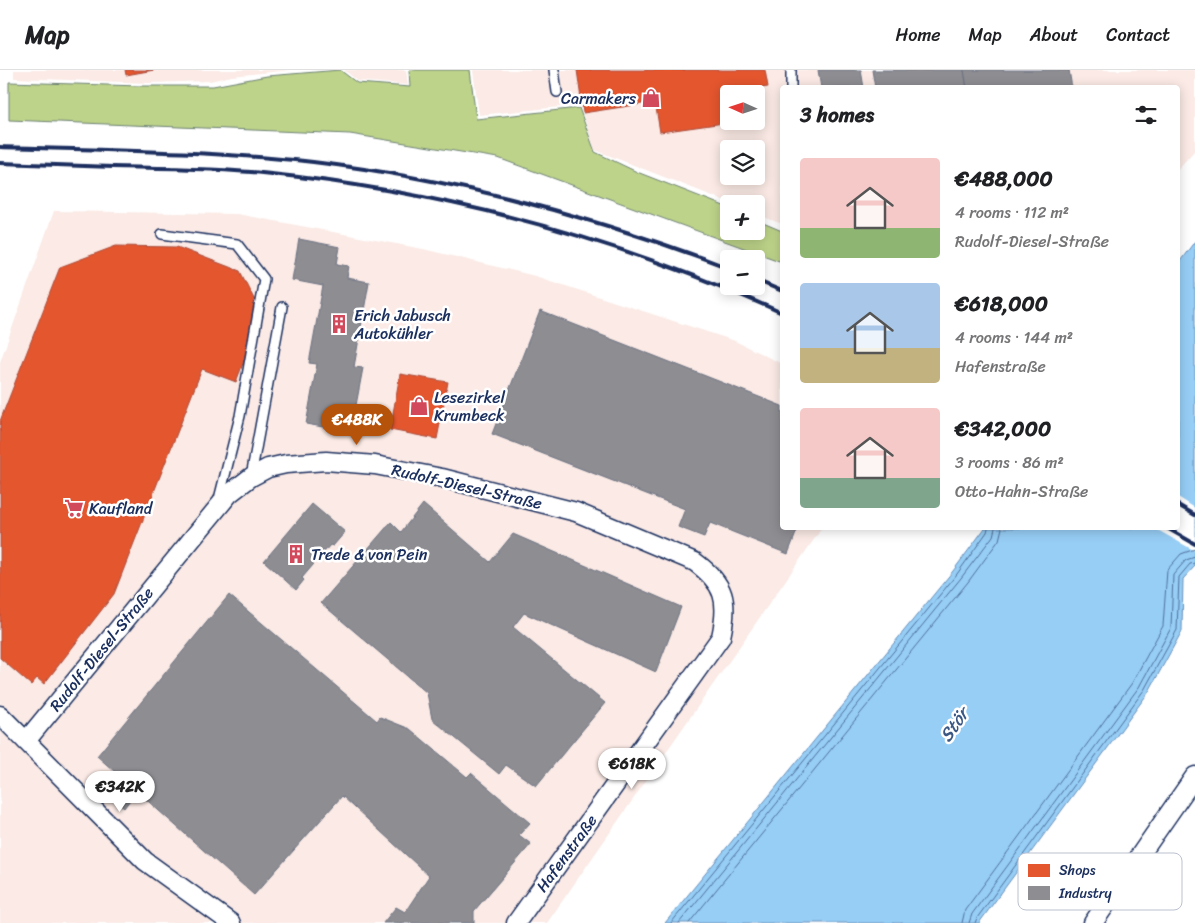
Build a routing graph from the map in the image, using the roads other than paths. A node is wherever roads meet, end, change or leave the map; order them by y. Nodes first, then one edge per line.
1 (554, 70) edge
2 (791, 70) edge
3 (791, 85) edge
4 (557, 92) dead end
5 (162, 234) dead end
6 (282, 307) dead end
7 (251, 477) junction
8 (218, 506) junction
9 (721, 637) joint
10 (0, 715) edge
11 (26, 741) junction
12 (1195, 776) edge
13 (1142, 853) edge
14 (1103, 910) edge
15 (231, 923) edge
16 (516, 923) edge
17 (1094, 923) edge

1 - 4 lane
2 - 3 lane
5 - 8 lane
6 - 7 lane
7 - 8 street, Rudolf-Diesel-Straße
7 - 9 street, Rudolf-Diesel-Straße
8 - 11 street, Rudolf-Diesel-Straße
9 - 16 street, Hafenstraße
10 - 11 street
11 - 15 street
12 - 13 street
14 - 17 street

